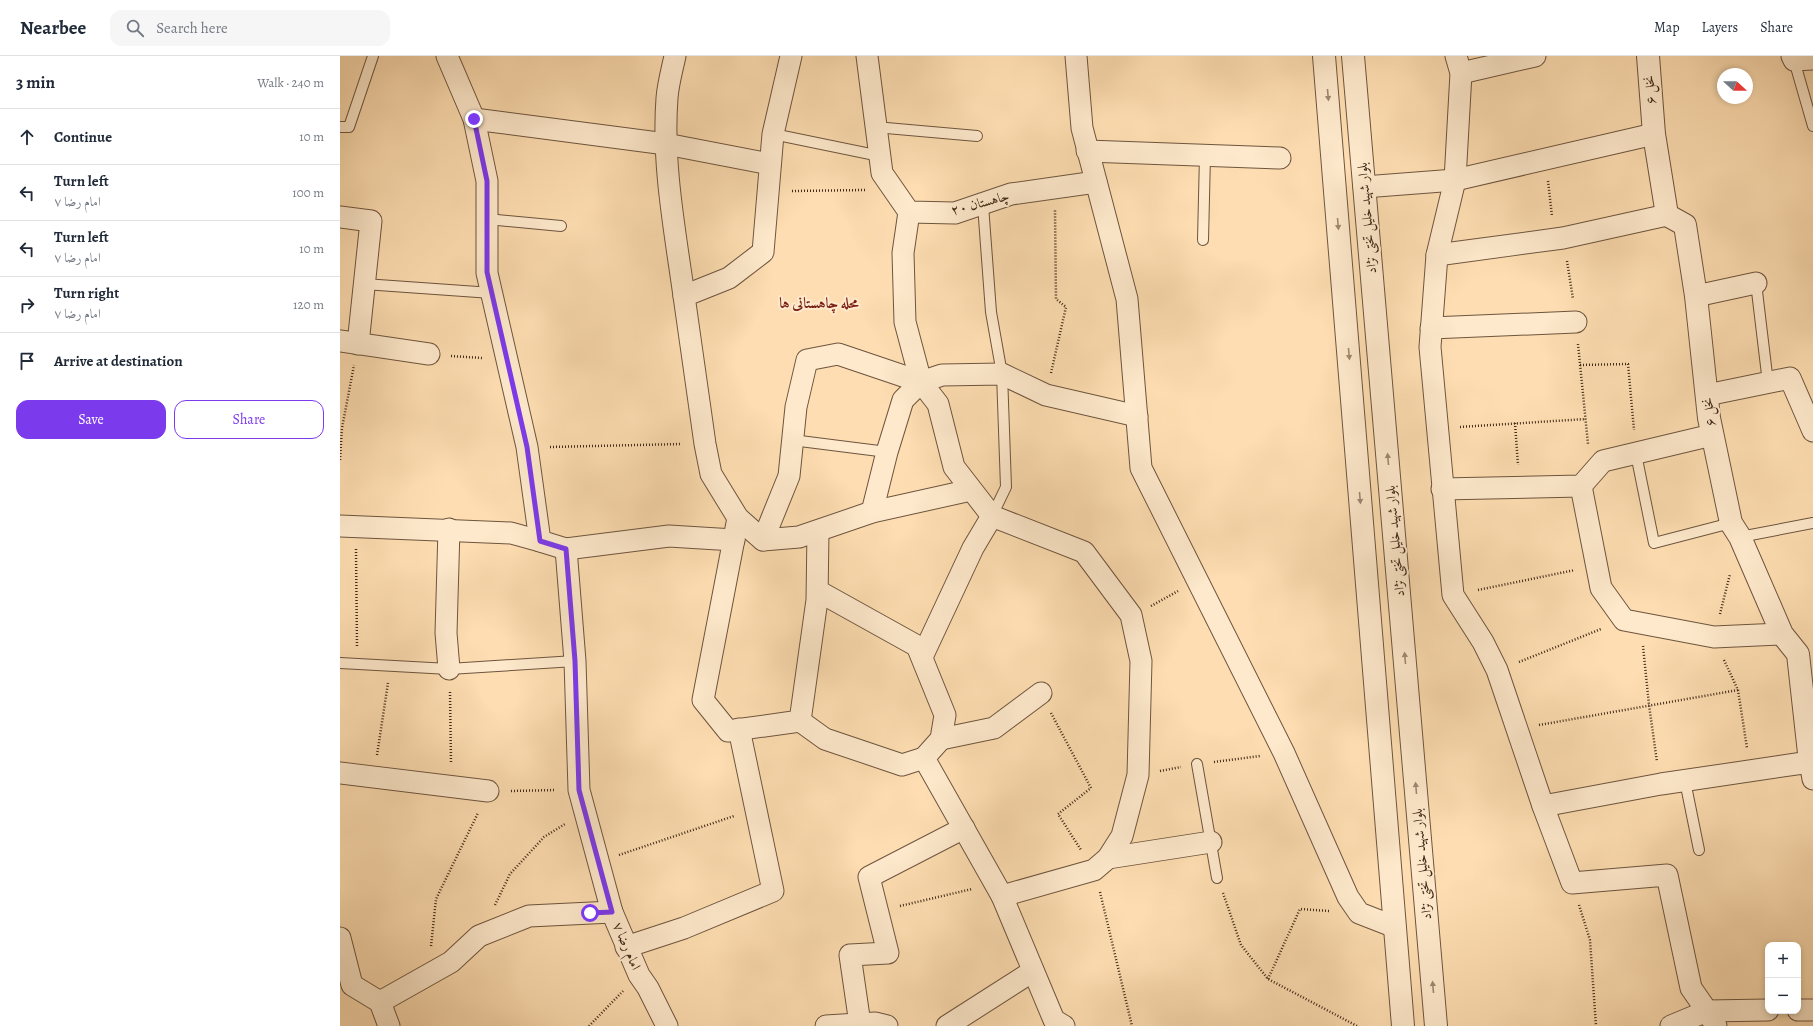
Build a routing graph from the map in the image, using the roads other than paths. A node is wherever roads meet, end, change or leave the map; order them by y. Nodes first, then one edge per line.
1 (373, 56) edge
2 (447, 56) edge
3 (675, 56) edge
4 (867, 56) edge
5 (1076, 56) edge
6 (1324, 56) edge
7 (1354, 56) edge
8 (1534, 56) edge
9 (1648, 56) edge
10 (788, 57) edge
11 (1800, 58) edge
12 (1459, 65) edge
13 (474, 119) junction
14 (875, 126) junction
15 (1813, 126) edge
16 (340, 127) edge
17 (773, 134) junction
18 (1654, 134) junction
19 (977, 136) dead end
20 (666, 144) junction
21 (1088, 151) junction
22 (1205, 155) junction
23 (880, 156) junction
24 (1280, 158) dead end
25 (770, 164) junction
26 (1455, 180) junction
27 (1096, 182) junction
28 (1364, 187) junction
29 (983, 205) junction
30 (909, 212) junction
31 (1667, 215) junction
32 (340, 217) edge
33 (487, 219) junction
34 (561, 226) dead end
35 (1203, 240) dead end
36 (1437, 255) junction
37 (1756, 283) joint
38 (364, 284) junction
39 (492, 293) junction
40 (684, 296) junction
41 (1696, 296) junction
42 (1576, 322) road end
43 (1432, 328) junction
44 (349, 343) edge
45 (429, 354) road end
46 (1002, 374) junction
47 (921, 382) junction
48 (1768, 382) junction
49 (1707, 395) junction
50 (1137, 416) junction
51 (1813, 431) edge
52 (1712, 434) junction
53 (792, 440) junction
54 (887, 452) junction
55 (1636, 454) junction
56 (1586, 480) junction
57 (1442, 489) junction
58 (971, 490) junction
59 (872, 512) junction
60 (992, 516) junction
61 (738, 518) junction
62 (1813, 523) edge
63 (348, 526) edge
64 (449, 529) junction
65 (1736, 530) junction
66 (818, 531) junction
67 (734, 540) junction
68 (764, 540) junction
69 (540, 541) junction
70 (566, 549) junction
71 (818, 592) junction
72 (1782, 634) junction
73 (922, 657) junction
74 (575, 661) junction
75 (340, 663) edge
76 (449, 669) junction
77 (1041, 693) dead end
78 (800, 721) junction
79 (739, 729) junction
80 (941, 739) junction
81 (924, 758) junction
82 (1197, 764) dead end
83 (1811, 771) edge
84 (340, 773) edge
85 (1685, 781) junction
86 (488, 791) road end
87 (1543, 806) junction
88 (964, 828) junction
89 (1211, 842) junction
90 (1700, 850) dead end
91 (1108, 858) junction
92 (1217, 878) road end
93 (998, 890) junction
94 (612, 912) junction
95 (1395, 927) junction
96 (340, 938) edge
97 (626, 947) junction
98 (1033, 971) junction
99 (380, 1002) junction
100 (1765, 1010) edge
101 (1801, 1010) edge
102 (1813, 1010) edge
103 (1711, 1019) edge
104 (860, 1024) junction
105 (389, 1026) edge
106 (667, 1026) edge
107 (826, 1026) edge
108 (887, 1026) edge
109 (947, 1026) edge
110 (1064, 1026) edge
111 (1403, 1026) edge
112 (1436, 1026) edge
113 (1671, 1026) edge

1 - 16 lane
2 - 13 street
3 - 20 street
4 - 14 street
5 - 21 street
6 -> 95 street, بلوار شهید خلیل تختی نژاد
7 - 28 street, بلوار شهید خلیل تختی نژاد
8 - 12 street
9 - 18 street, نخل ۶
10 - 17 street
11 - 15 lane
12 - 26 street
13 - 20 street
13 - 33 street
14 - 19 lane
14 - 23 street
17 - 23 lane
17 - 25 street
18 - 26 street
18 - 31 street, نخل ۶
20 - 25 street
20 - 40 street
21 - 22 street
21 - 27 street
22 - 24 street
22 - 35 lane
23 - 30 street
25 - 40 street
26 - 28 street
26 - 36 street
27 - 29 street, چاهستان ۲۰
27 - 50 street
112 -> 28 street, بلوار شهید خلیل تختی نژاد
29 - 30 street, چاهستان ۲۰
29 - 46 lane
30 - 47 street
31 - 36 street
31 - 41 street, نخل ۶
32 - 38 street
33 - 34 lane
33 - 39 street
36 - 43 street
37 - 41 street
37 - 48 lane
38 - 39 lane
38 - 44 street
39 - 69 street
40 - 61 street
41 - 49 street, نخل ۶
42 - 43 street
43 - 57 street
44 - 45 street
46 - 47 street
46 - 50 street
46 - 60 lane
47 - 53 street
47 - 54 street
47 - 58 street
48 - 49 street
48 - 51 street
49 - 52 street, نخل ۶
50 - 95 street
52 - 55 street
52 - 65 street, نخل ۶
53 - 54 lane
53 - 68 street
54 - 59 street
55 - 56 street
55 - 65 lane
56 - 57 street
56 - 72 street
57 - 87 street
58 - 59 street
58 - 60 street
59 - 66 street
60 - 73 street
60 - 91 street
61 - 67 street
61 - 68 street
62 - 65 lane
63 - 64 street
64 - 69 street
64 - 76 street
65 - 72 street, نخل ۶
66 - 68 street
66 - 71 street
67 - 70 street
67 - 79 street
69 - 70 street
70 - 74 street, امام رضا ۷
71 - 73 street
71 - 78 street
72 - 83 street, نخل ۶
73 - 80 street
74 - 76 lane
74 - 94 street, امام رضا ۷
75 - 76 lane
77 - 80 street
78 - 79 street
78 - 81 street
79 - 97 street
80 - 81 street
81 - 88 street
82 - 89 lane
83 - 85 street
84 - 86 street
85 - 87 street
85 - 90 lane
87 - 103 street
88 - 93 street
88 - 104 street
89 - 91 street
89 - 92 lane
91 - 93 street
93 - 98 street
94 - 97 street, امام رضا ۷
94 - 99 street
95 - 111 street, بلوار شهید خلیل تختی نژاد
96 - 99 street
97 - 106 street, امام رضا ۷
98 - 109 street
98 - 110 street
99 - 105 street
100 - 103 street
101 - 102 street
103 - 113 street
104 - 107 street
104 - 108 street

